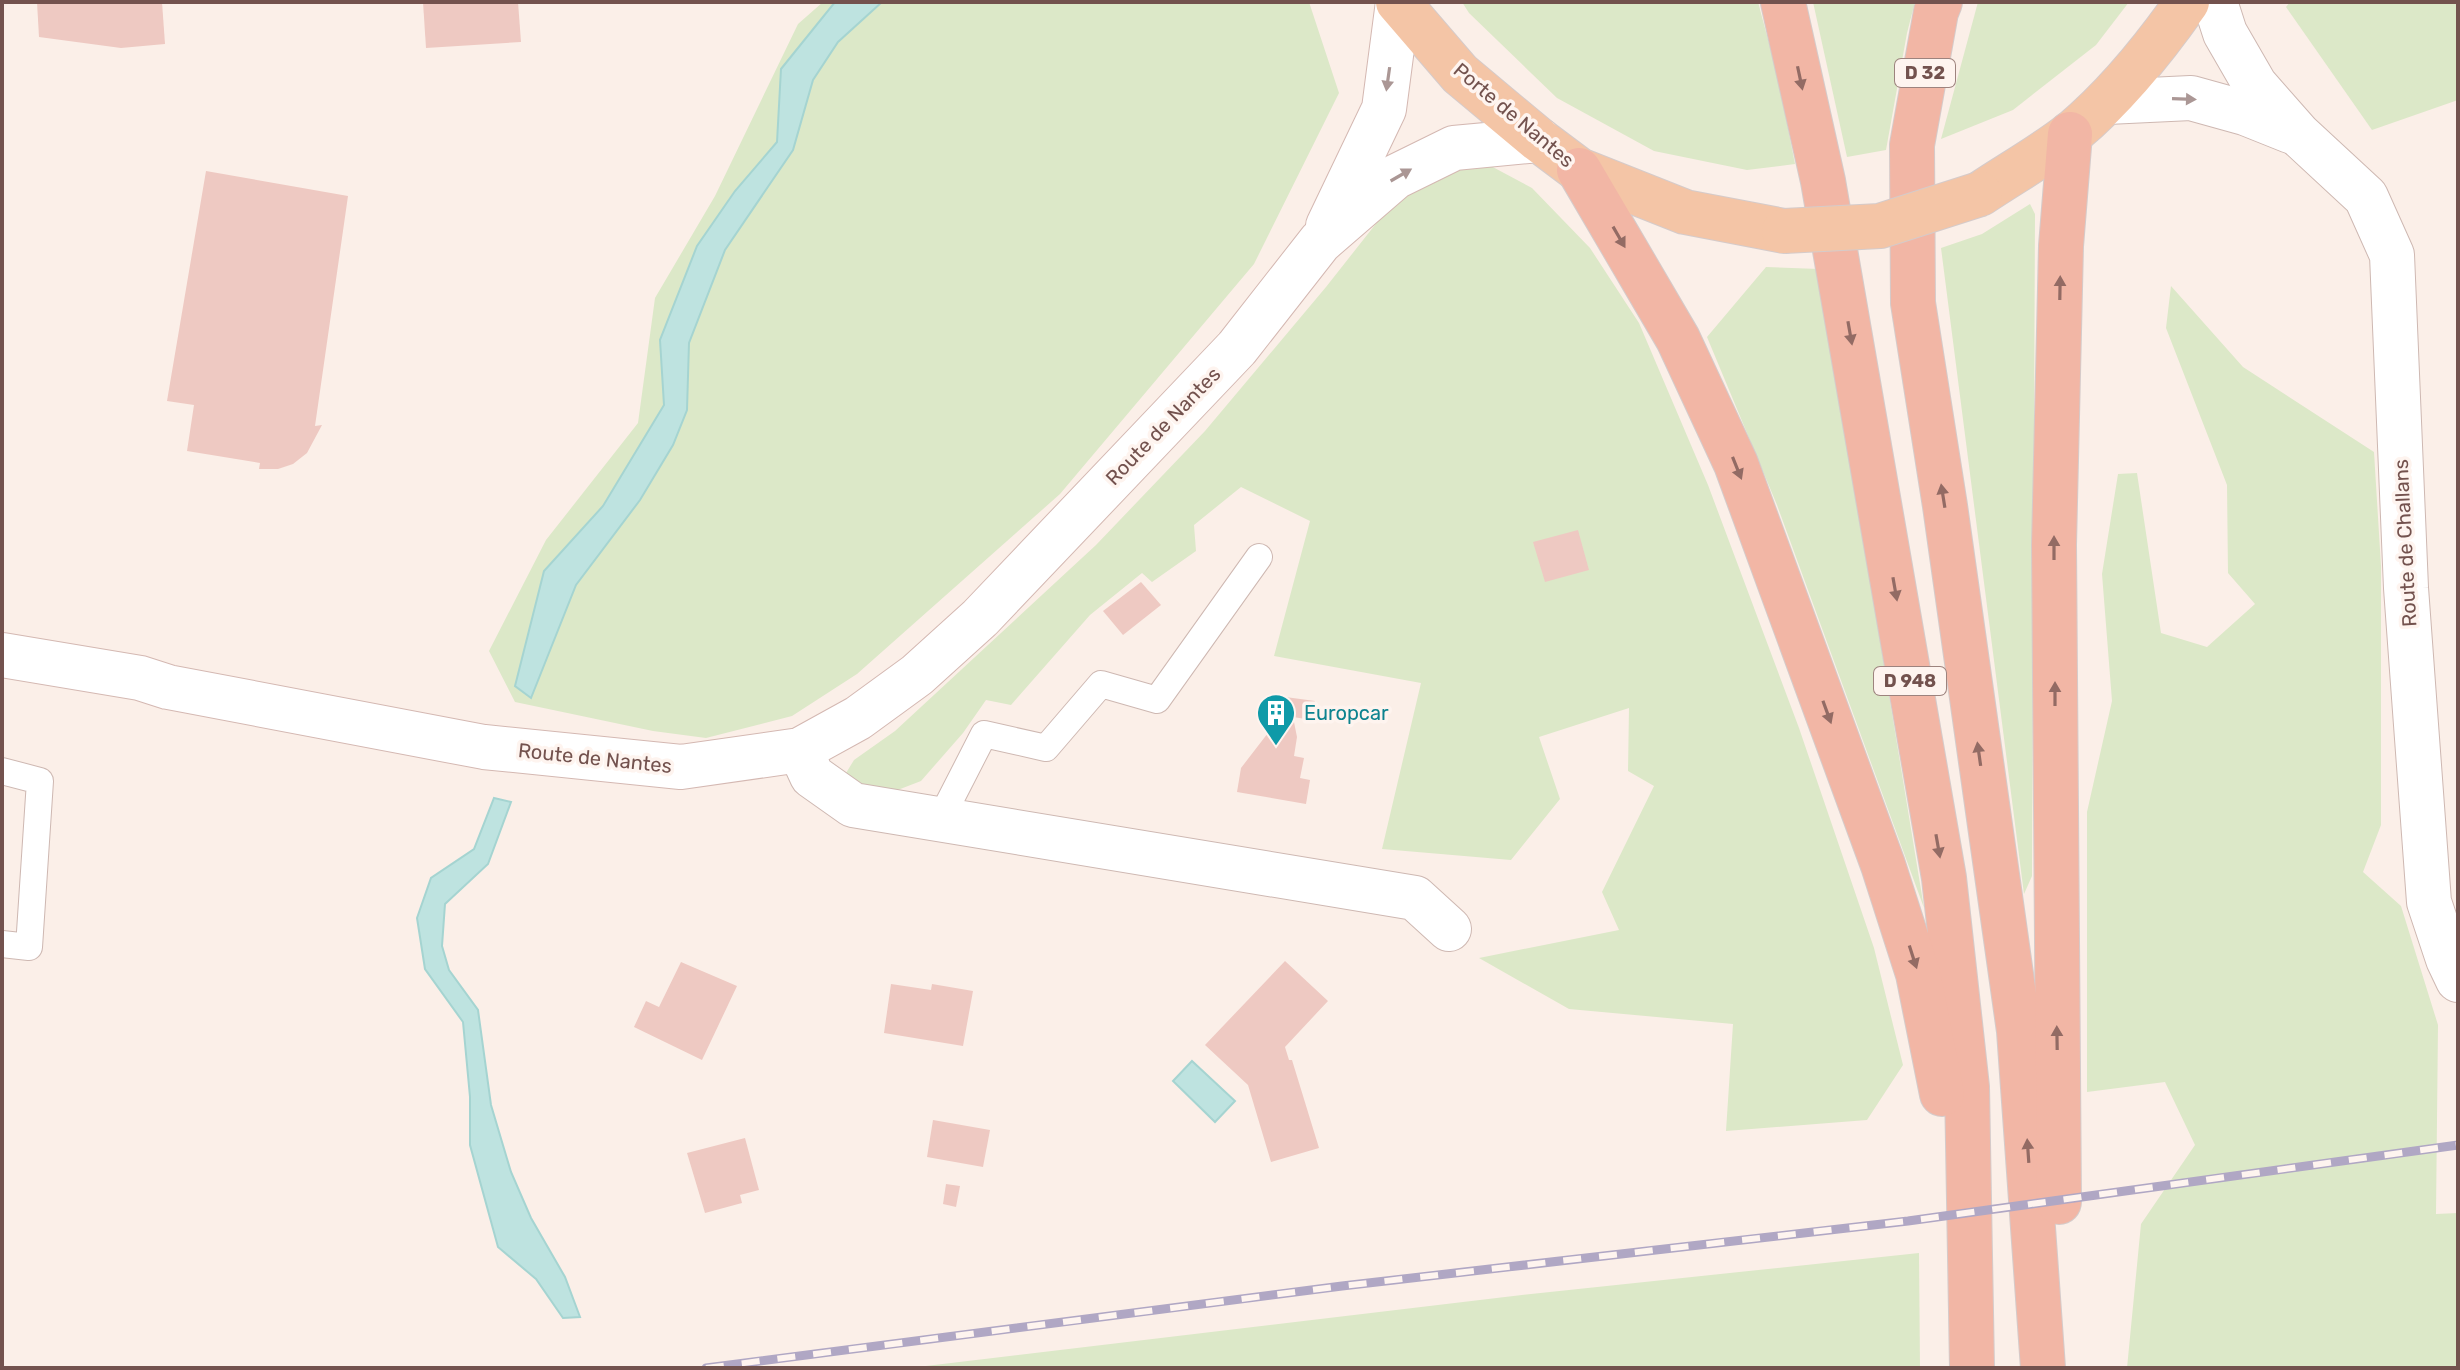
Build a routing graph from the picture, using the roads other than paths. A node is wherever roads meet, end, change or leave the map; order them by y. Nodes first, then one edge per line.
1 (1398, 2) edge
2 (1783, 2) edge
3 (1940, 2) edge
4 (2187, 2) edge
5 (2215, 2) edge
6 (2107, 102) junction
7 (2070, 134) junction
8 (2299, 135) junction
9 (1539, 140) junction
10 (1912, 145) joint
11 (1579, 170) junction
12 (1320, 242) junction
13 (1259, 557) dead end
14 (2, 655) edge
15 (800, 750) junction
16 (2, 771) edge
17 (941, 818) junction
18 (1449, 929) dead end
19 (2, 944) edge
20 (2458, 980) edge
21 (1971, 1368) edge
22 (2043, 1368) edge
23 (2055, 1368) edge

1 - 9 main road, Porte de Nantes
1 -> 12 main road, Route de Nantes
2 -> 21 highway, D 948
3 - 10 highway, D 32
4 - 6 main road, Porte de Nantes
5 - 8 main road
6 - 7 main road, Porte de Nantes
6 -> 8 main road
7 - 11 main road, Porte de Nantes, bridge
23 -> 7 highway
8 - 20 main road, Route de Challans
9 - 11 main road, Porte de Nantes
12 -> 9 main road, Route de Nantes
22 -> 10 highway, D 948
11 -> 21 highway
12 - 15 main road, Route de Nantes
13 - 17 lane
14 - 15 main road, Route de Nantes
15 - 17 main road
16 - 19 lane
17 - 18 main road

